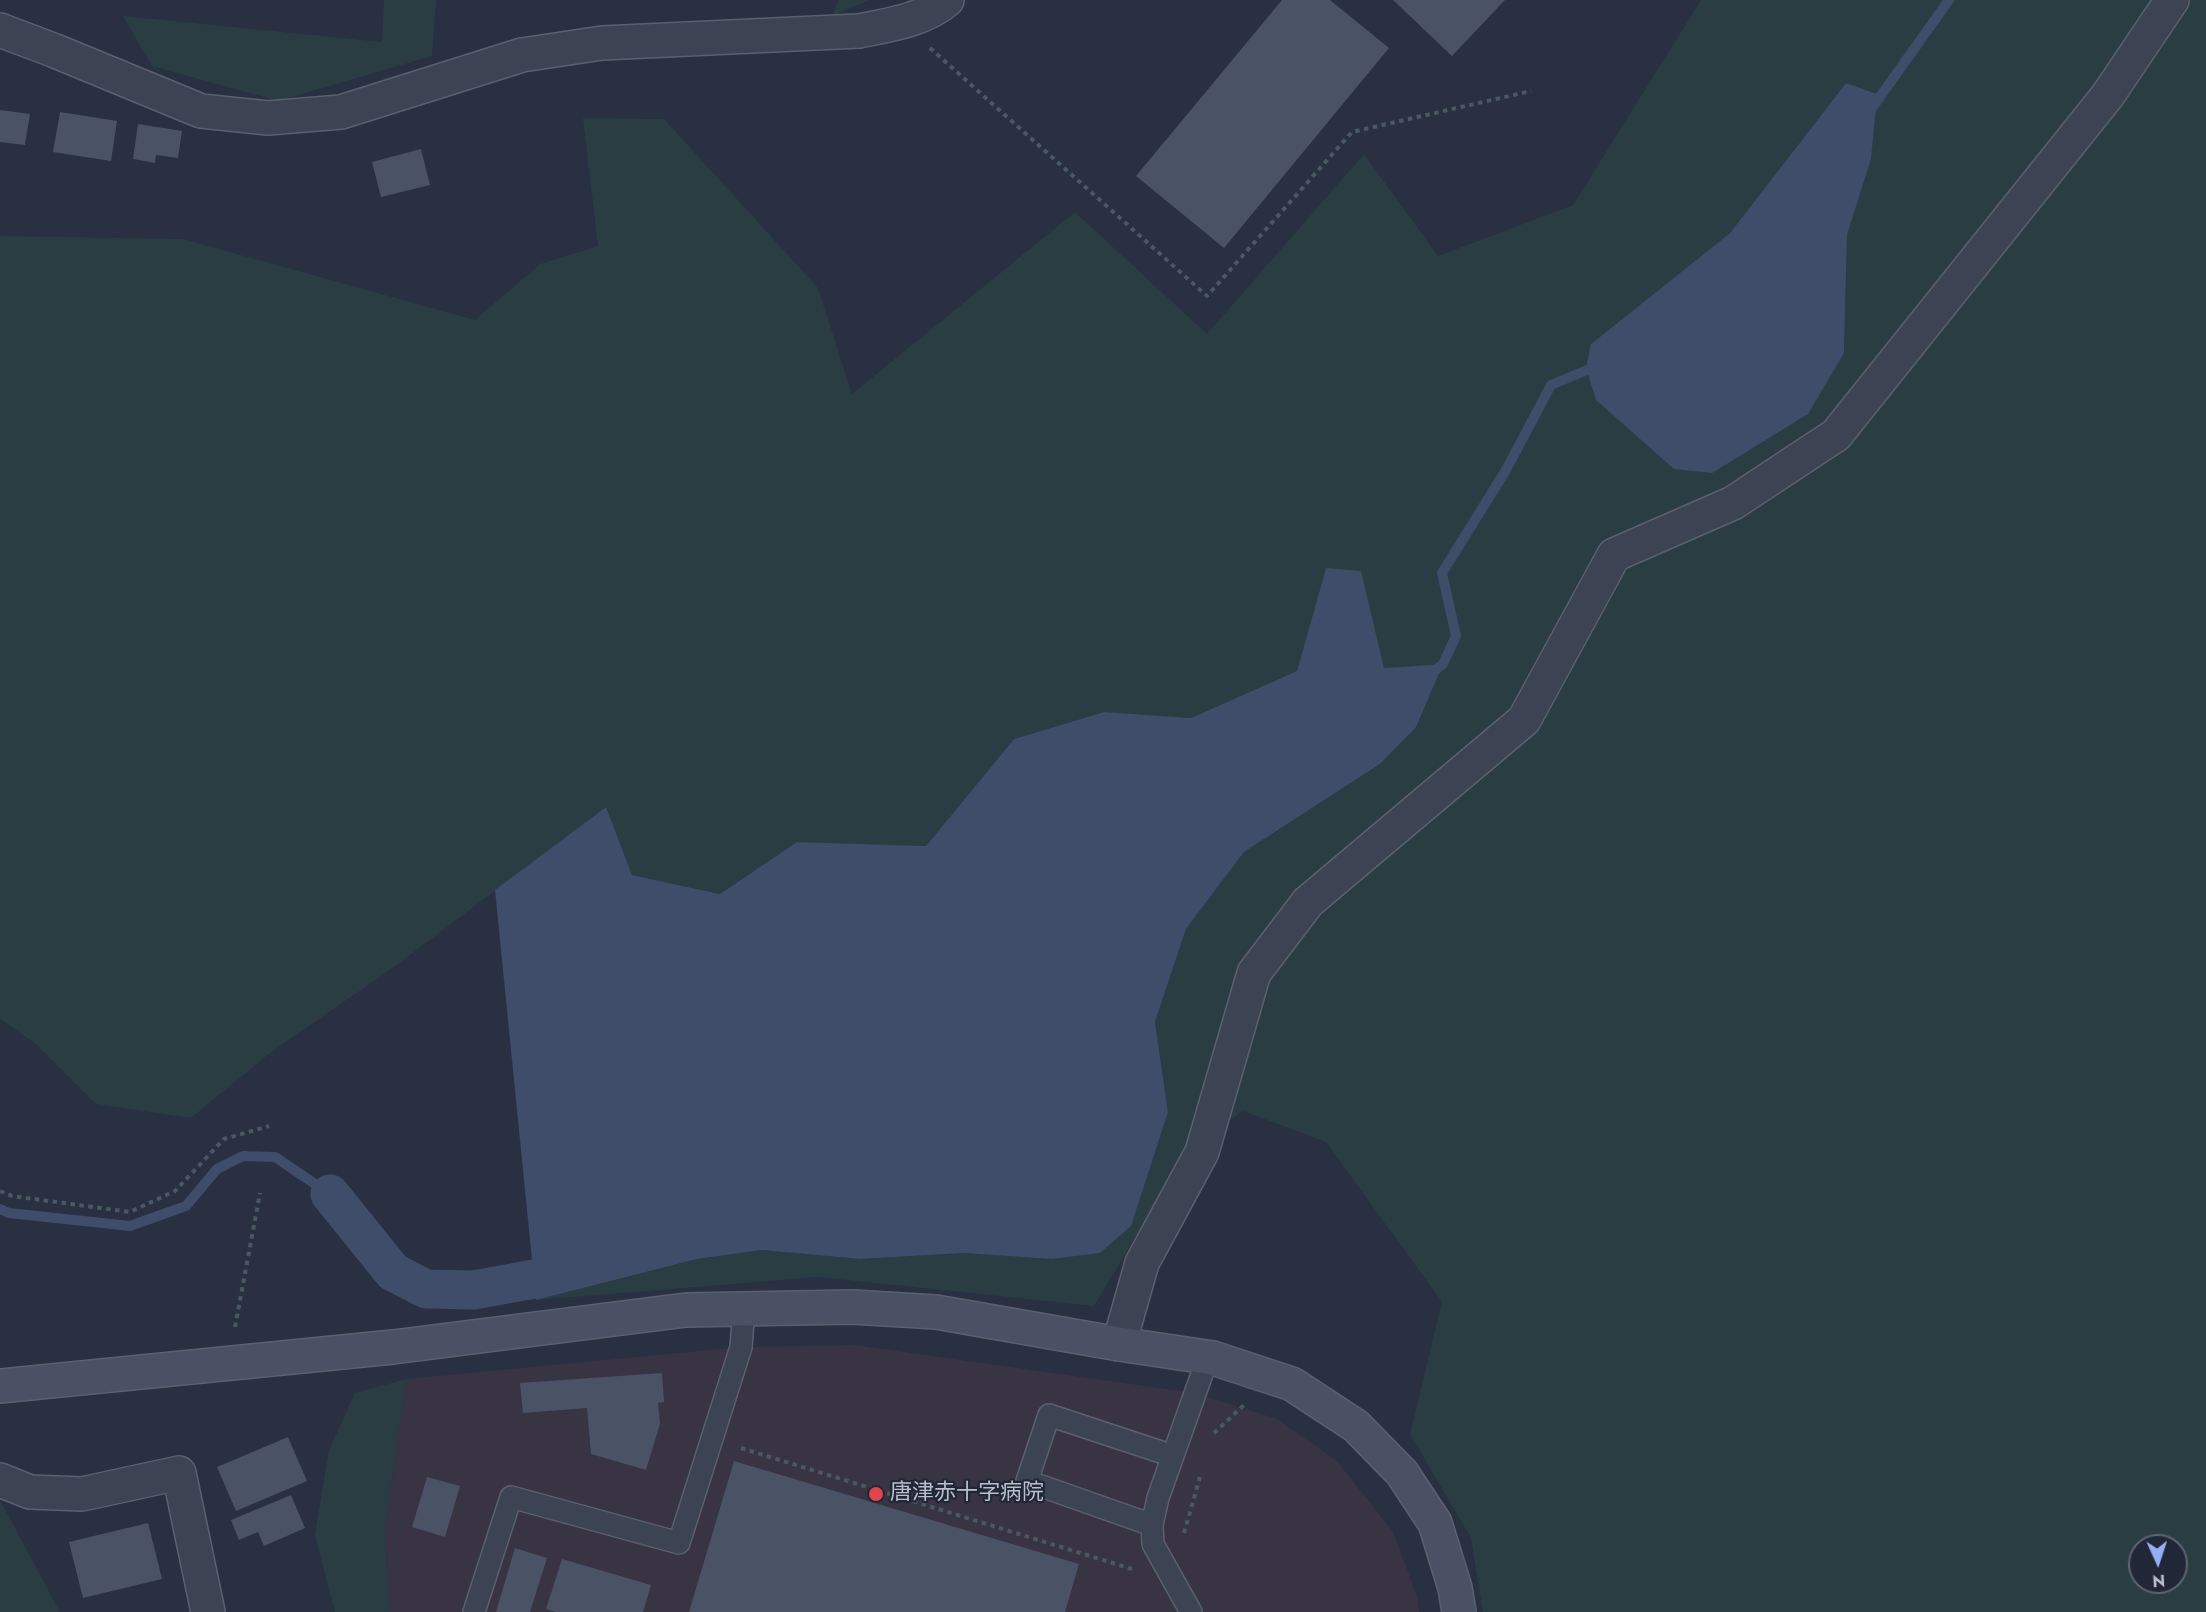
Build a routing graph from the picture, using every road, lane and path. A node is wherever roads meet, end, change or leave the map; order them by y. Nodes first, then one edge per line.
1 (947, 0) edge
2 (2172, 0) edge
3 (901, 22) junction
4 (0, 30) edge
5 (1531, 90) dead end
6 (269, 1126) dead end
7 (0, 1191) edge
8 (260, 1192) dead end
9 (744, 1309) junction
10 (1119, 1344) junction
11 (1208, 1357) junction
12 (229, 1363) junction
13 (0, 1386) edge
14 (1249, 1401) dead end
15 (1212, 1436) dead end
16 (737, 1447) dead end
17 (1173, 1456) junction
18 (1203, 1468) dead end
19 (0, 1480) edge
20 (1152, 1525) junction
21 (1181, 1542) dead end
22 (1137, 1571) dead end
23 (208, 1612) edge
24 (474, 1612) edge
25 (1191, 1612) edge
26 (1459, 1612) edge

1 - 3 street
2 - 10 street
3 - 4 street
3 - 5 path
6 - 7 path
8 - 12 path
9 - 10 street
9 - 12 street
9 - 24 lane
10 - 11 street
11 - 17 lane
11 - 26 street
12 - 13 street
14 - 15 path
16 - 22 path
17 - 20 lane
17 - 20 lane
18 - 21 path
19 - 23 street
20 - 25 lane

